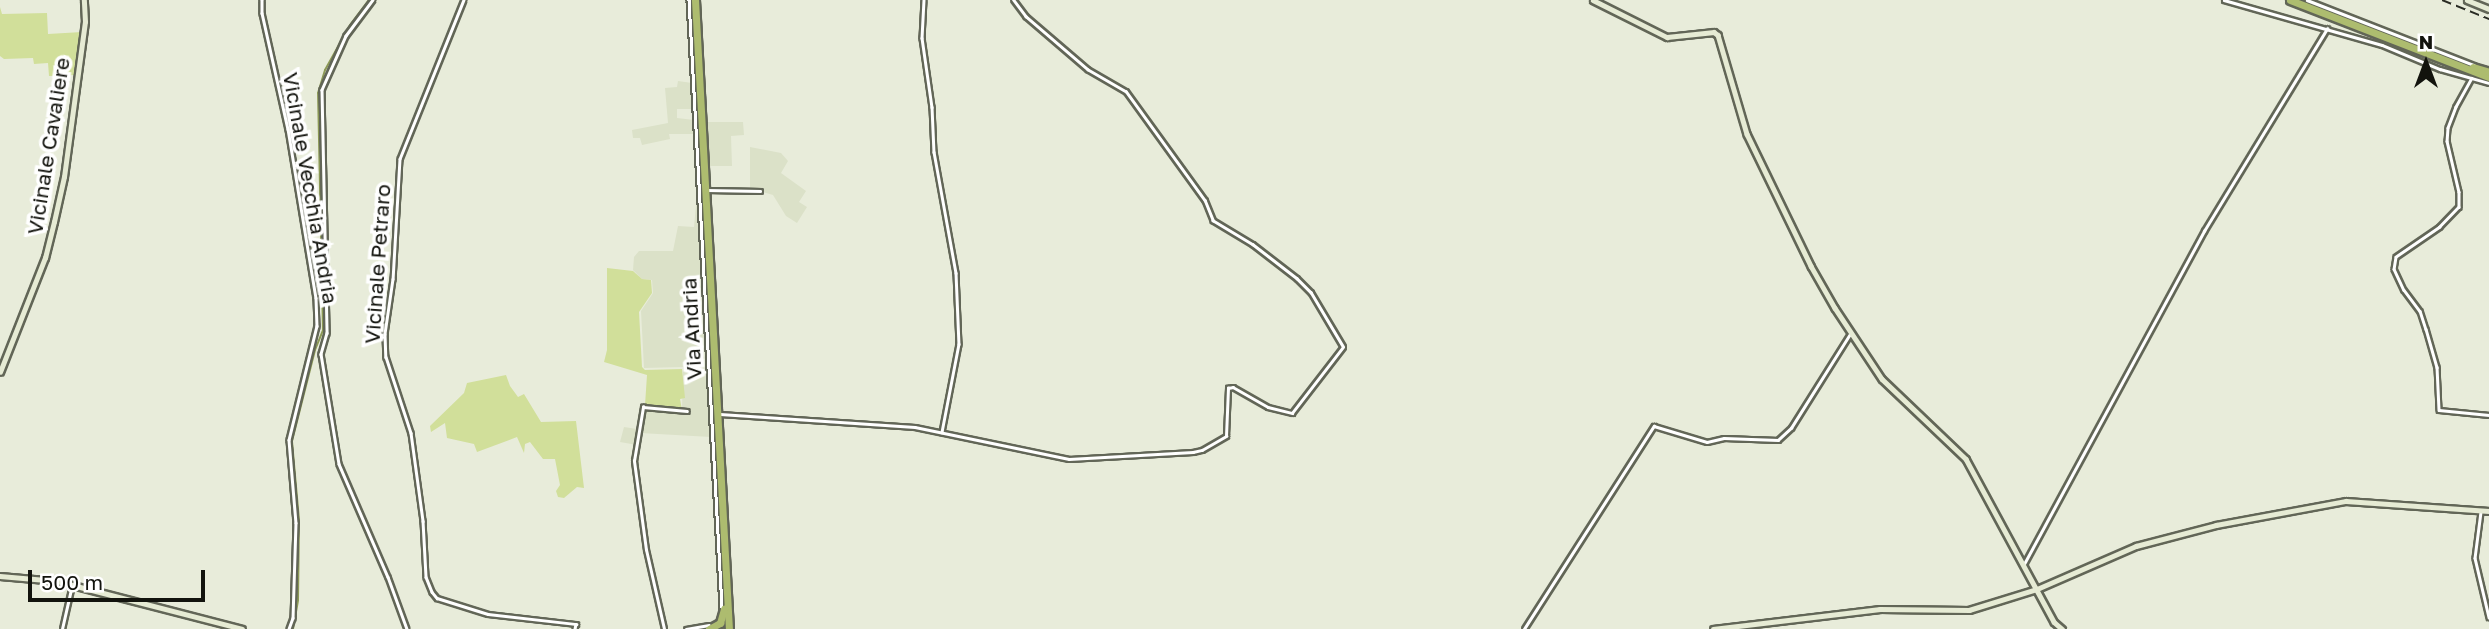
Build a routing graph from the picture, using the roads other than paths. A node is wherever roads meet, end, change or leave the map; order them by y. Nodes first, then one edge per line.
1 (84, 0) edge
2 (262, 0) edge
3 (373, 0) edge
4 (464, 0) edge
5 (694, 0) edge
6 (924, 0) edge
7 (1013, 0) edge
8 (1593, 0) edge
9 (2224, 0) edge
10 (2290, 0) edge
11 (2299, 0) edge
12 (2307, 0) edge
13 (2467, 0) edge
14 (2489, 9) edge
15 (2327, 29) junction
16 (2489, 71) edge
17 (2489, 77) edge
18 (2472, 78) junction
19 (2489, 83) edge
20 (708, 190) junction
21 (761, 191) dead end
22 (1851, 334) junction
23 (0, 372) edge
24 (687, 411) dead end
25 (720, 414) junction
26 (2489, 415) edge
27 (942, 432) junction
28 (2489, 511) edge
29 (2481, 512) junction
30 (2024, 564) junction
31 (0, 576) edge
32 (72, 585) junction
33 (2037, 589) junction
34 (724, 600) junction
35 (2489, 617) edge
36 (62, 629) edge
37 (242, 629) edge
38 (289, 629) edge
39 (407, 629) edge
40 (575, 629) edge
41 (664, 629) edge
42 (686, 629) edge
43 (710, 629) edge
44 (729, 629) edge
45 (1524, 629) edge
46 (1713, 629) edge
47 (2062, 629) edge

1 - 23 street, Vicinale Cavaliere
2 - 38 street, Vicinale Vecchia Andria
3 - 39 street
4 - 40 street, Vicinale Petraro
5 - 20 street, Via Andria
5 - 34 highway
5 - 42 street, Via Andria
5 - 44 highway
6 - 27 street
7 - 27 street
8 - 22 street
9 - 15 street
10 - 17 highway
11 - 16 highway
12 - 16 street
13 - 14 street
15 - 18 street
15 - 30 street
18 - 19 street
18 - 26 street
20 - 21 street
20 - 25 street, Via Andria
22 - 30 street
22 - 45 street
24 - 41 street
25 - 27 street
25 - 44 street, Via Andria
28 - 29 street
29 - 33 street
29 - 35 street
30 - 33 street
31 - 32 street
32 - 36 street
32 - 37 street
33 - 46 street
33 - 47 street
34 - 43 highway
34 - 44 highway

